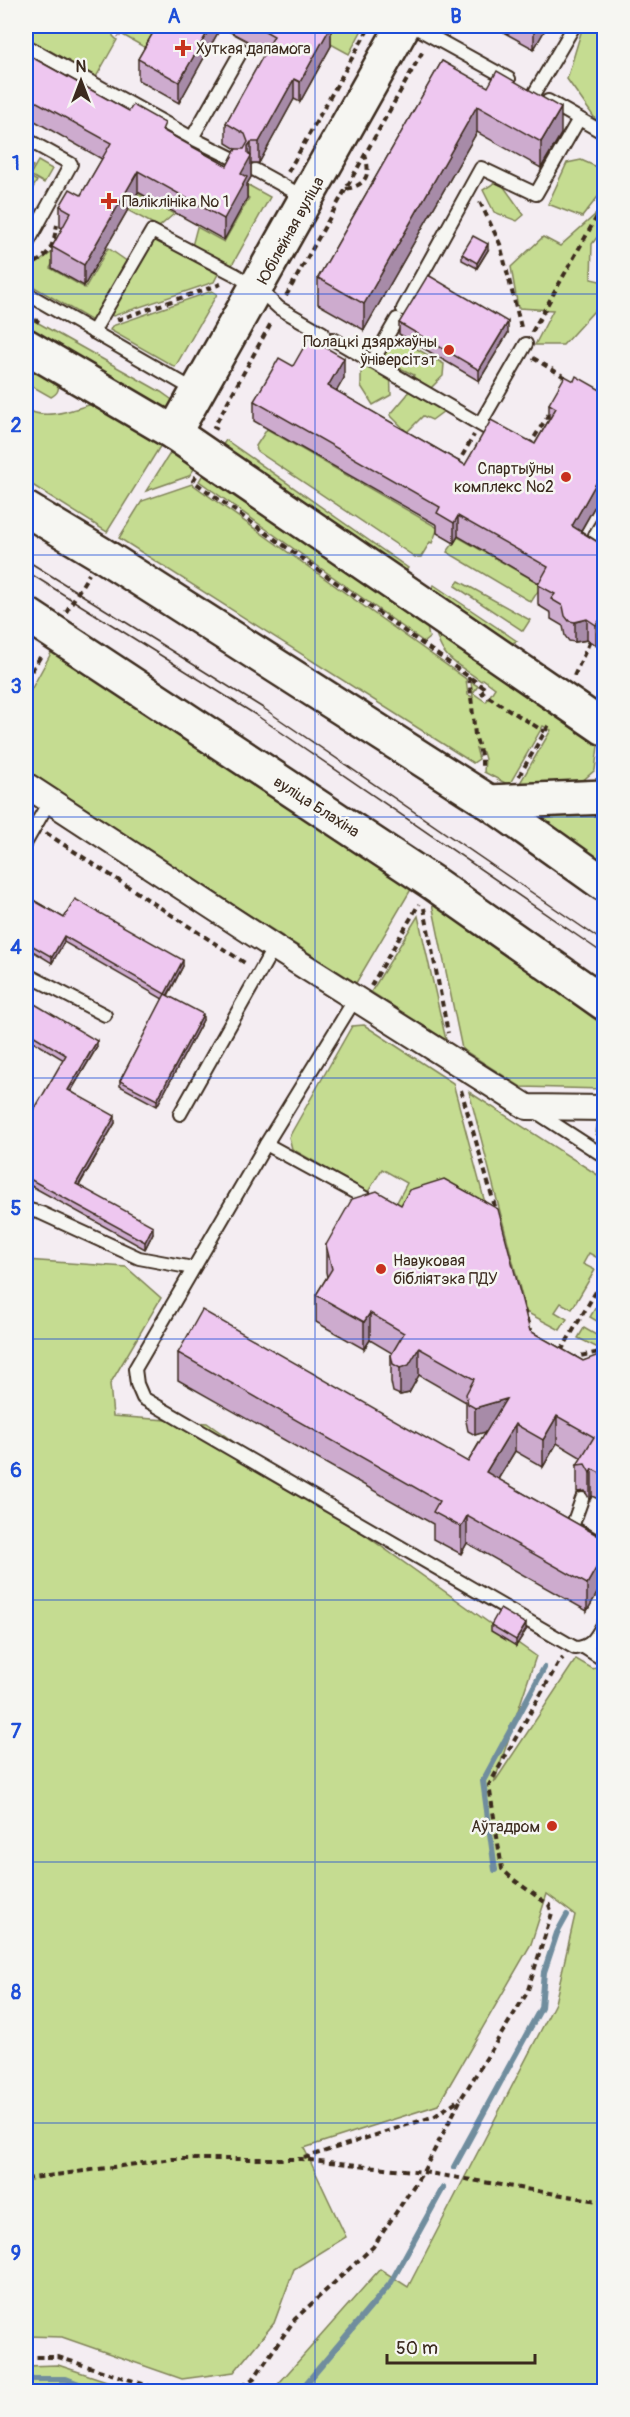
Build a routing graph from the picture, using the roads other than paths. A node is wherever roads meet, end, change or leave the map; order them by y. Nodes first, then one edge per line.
1 (413, 26) edge
2 (574, 26) edge
3 (417, 31) edge
4 (26, 46) edge
5 (242, 50) dead end
6 (534, 94) junction
7 (579, 119) junction
8 (604, 133) edge
9 (192, 138) junction
10 (26, 139) edge
11 (240, 162) edge
12 (255, 170) dead end
13 (307, 199) junction
14 (26, 246) edge
15 (255, 292) junction
16 (26, 293) edge
17 (95, 329) junction
18 (26, 346) edge
19 (523, 347) road end
20 (372, 362) junction
21 (199, 393) junction
22 (480, 424) junction
23 (174, 433) junction
24 (526, 451) edge
25 (26, 509) edge
26 (604, 520) edge
27 (604, 555) edge
28 (26, 614) edge
29 (604, 729) edge
30 (604, 771) edge
31 (26, 785) edge
32 (485, 788) junction
33 (590, 798) edge
34 (50, 800) junction
35 (26, 842) edge
36 (604, 884) edge
37 (274, 947) junction
38 (26, 974) edge
39 (358, 1000) junction
40 (604, 1002) edge
41 (105, 1015) dead end
42 (526, 1107) junction
43 (604, 1108) edge
44 (180, 1114) dead end
45 (266, 1144) junction
46 (604, 1156) edge
47 (26, 1209) edge
48 (385, 1209) edge
49 (194, 1268) junction
50 (582, 1499) dead end
51 (604, 1546) edge
52 (604, 1623) edge
53 (580, 1648) junction
54 (604, 1660) edge

1 - 3 lane
2 - 6 lane
3 - 6 lane
3 - 13 main road, Юбілейная вуліца
4 - 9 lane
5 - 9 lane
6 - 7 lane
7 - 8 lane
7 - 20 lane
9 - 11 lane
10 - 14 lane
12 - 13 lane
13 - 15 main road, Юбілейная вуліца
15 - 17 lane
15 - 20 lane
15 - 21 main road, Юбілейная вуліца
16 - 17 lane
17 - 21 lane
18 - 23 main road
19 - 22 lane
20 - 22 lane
21 - 23 main road, Юбілейная вуліца
22 - 24 lane
23 - 29 main road
25 - 32 main road
26 - 27 lane
28 - 40 main road, вуліца Блахіна
30 - 33 main road
31 - 34 street
32 - 33 main road
32 - 36 main road
34 - 35 lane
34 - 37 street
37 - 39 street
37 - 44 lane
38 - 41 lane
39 - 42 street
39 - 45 lane
42 - 43 street
42 - 46 lane
45 - 48 lane
45 - 49 lane
47 - 49 lane
49 - 53 lane
50 - 51 lane
52 - 53 lane
53 - 54 lane

